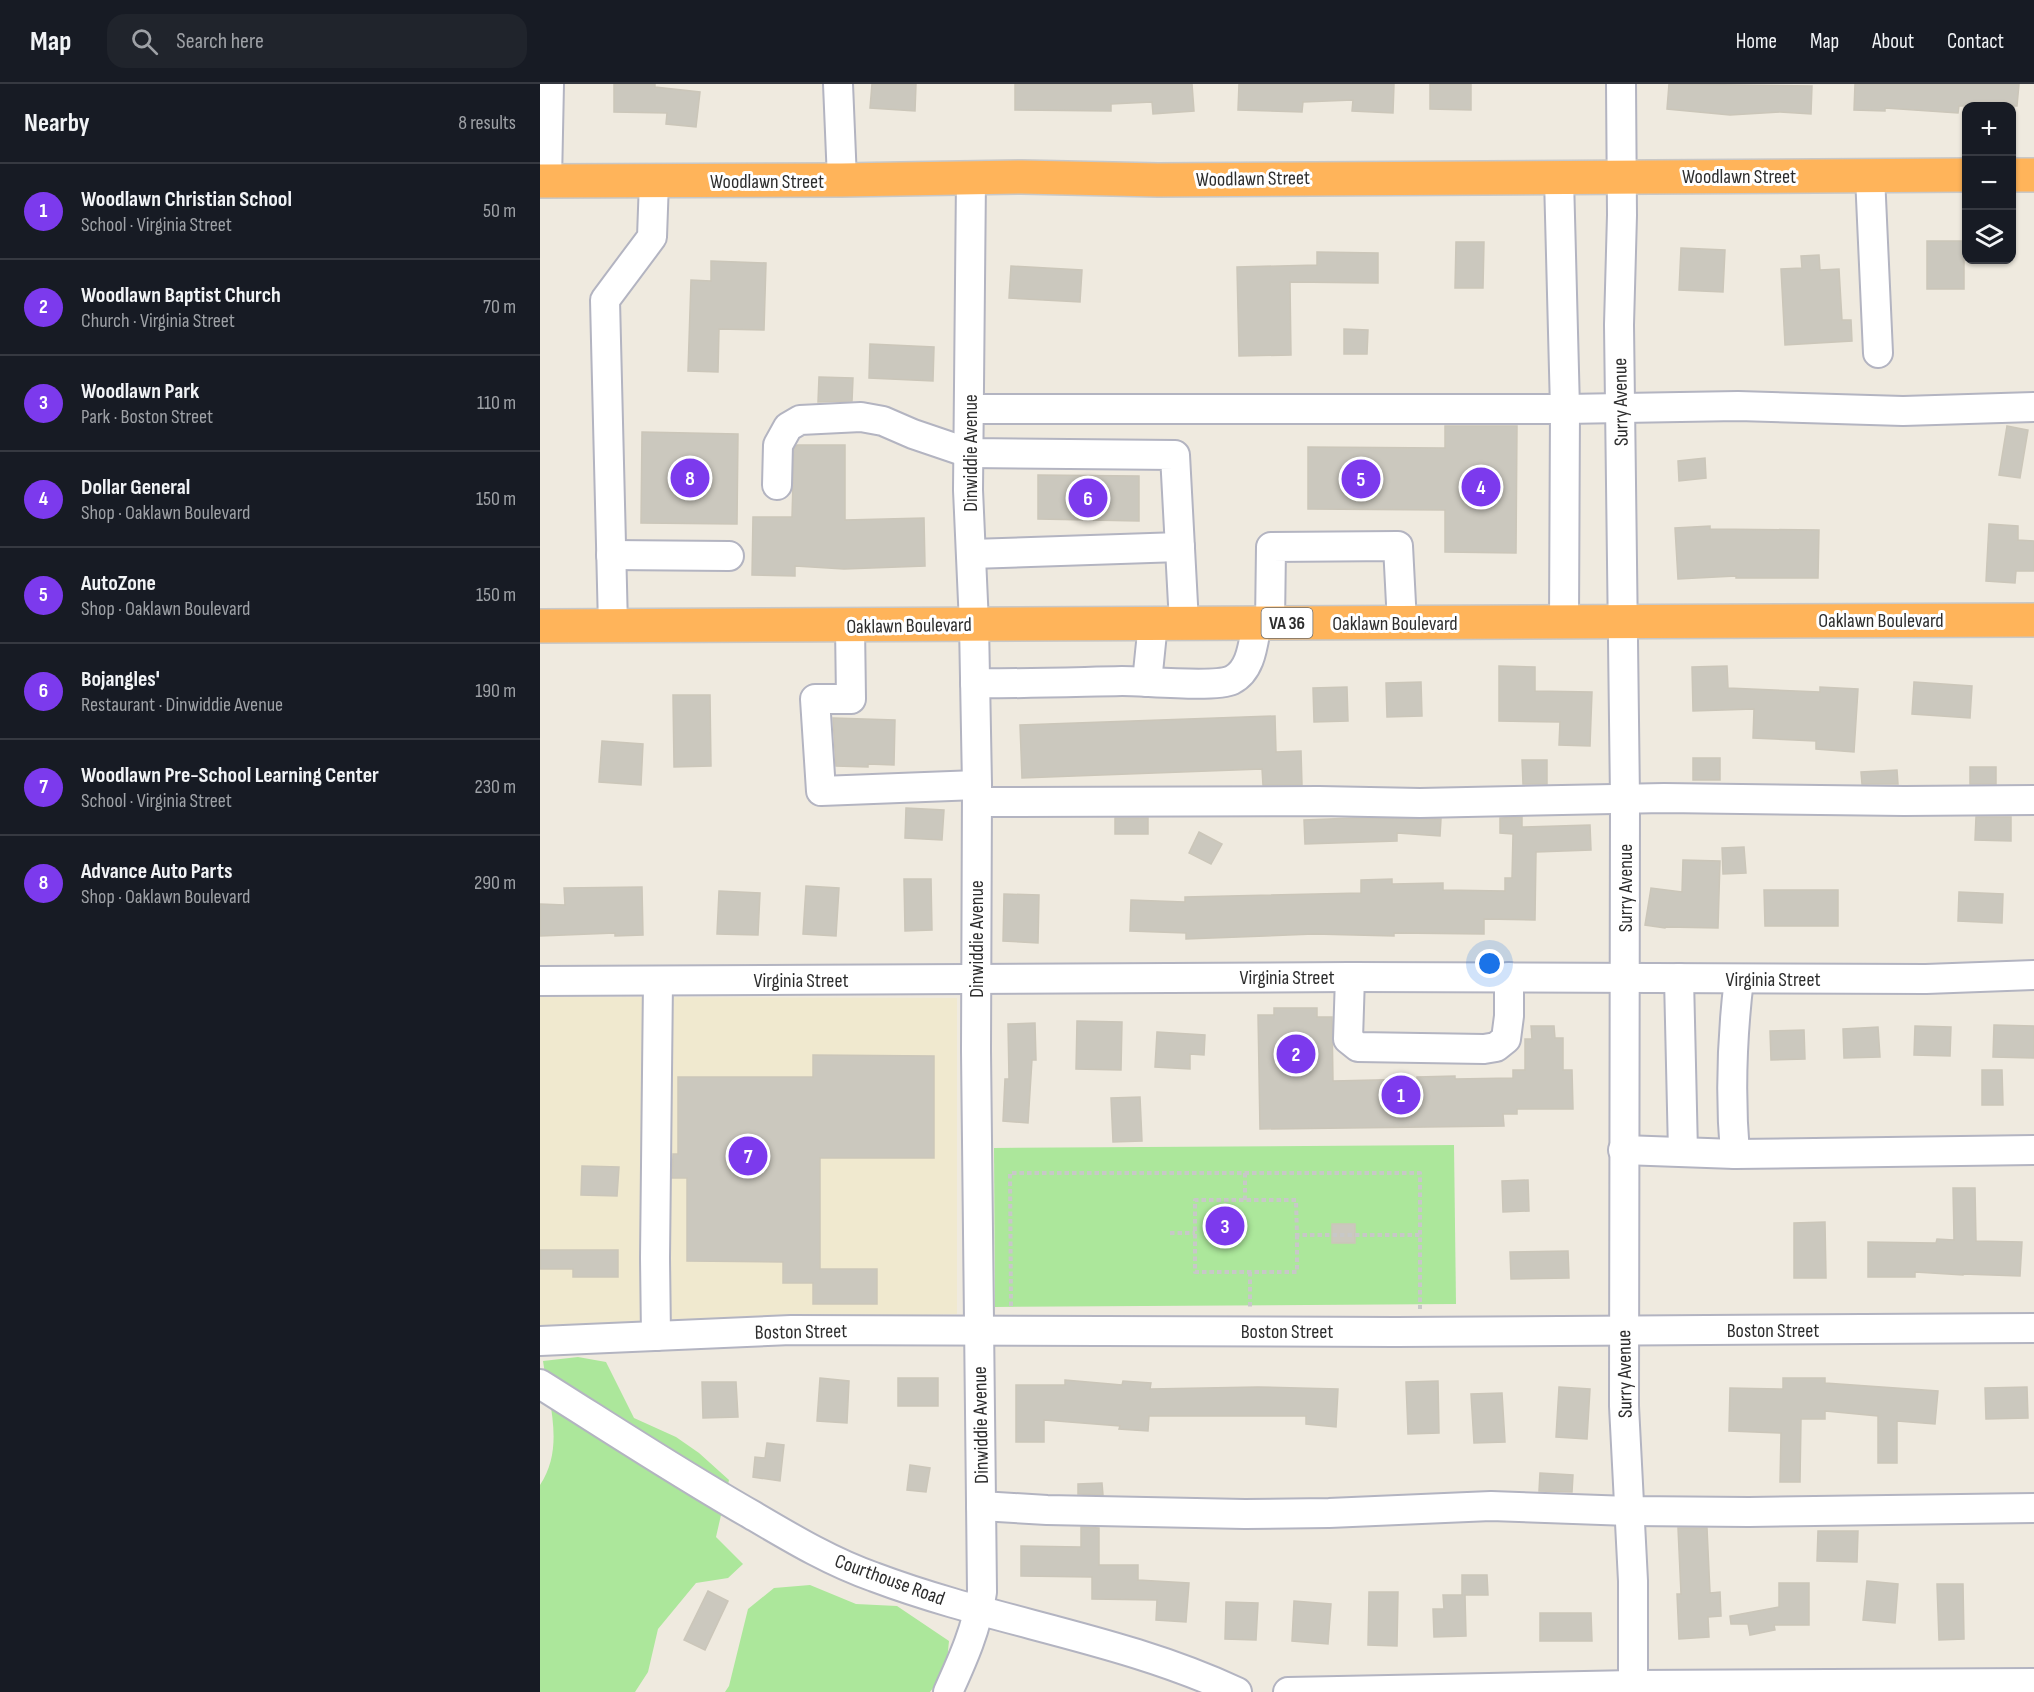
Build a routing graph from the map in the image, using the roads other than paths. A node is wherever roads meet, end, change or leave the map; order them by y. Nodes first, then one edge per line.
1 (549, 84) edge
2 (838, 84) edge
3 (1621, 84) edge
4 (1962, 175) edge
5 (2016, 175) edge
6 (2034, 175) edge
7 (1870, 176) junction
8 (1621, 177) junction
9 (1559, 178) junction
10 (971, 179) junction
11 (842, 180) junction
12 (544, 181) edge
13 (654, 181) junction
14 (1878, 353) dead end
15 (2034, 407) edge
16 (969, 409) junction
17 (1565, 409) junction
18 (1621, 409) junction
19 (969, 453) junction
20 (777, 485) dead end
21 (1180, 547) junction
22 (971, 554) junction
23 (611, 555) junction
24 (729, 555) dead end
25 (2034, 620) edge
26 (1624, 621) junction
27 (1564, 622) junction
28 (1168, 623) junction
29 (1263, 623) junction
30 (1402, 623) junction
31 (974, 624) junction
32 (540, 626) edge
33 (613, 626) junction
34 (850, 626) junction
35 (1147, 682) junction
36 (975, 683) junction
37 (977, 793) junction
38 (1625, 799) junction
39 (2034, 800) edge
40 (2034, 975) edge
41 (1350, 977) junction
42 (1509, 977) junction
43 (1625, 978) junction
44 (1680, 978) junction
45 (1739, 979) junction
46 (976, 980) junction
47 (540, 981) edge
48 (658, 981) junction
49 (1623, 1150) junction
50 (2034, 1150) edge
51 (1683, 1152) junction
52 (1735, 1155) junction
53 (2034, 1328) edge
54 (1624, 1330) junction
55 (979, 1331) junction
56 (656, 1336) junction
57 (540, 1341) edge
58 (540, 1384) edge
59 (981, 1506) junction
60 (2034, 1508) edge
61 (1629, 1511) junction
62 (980, 1611) junction
63 (2034, 1683) edge
64 (1633, 1689) edge
65 (948, 1692) edge
66 (1237, 1692) edge
67 (1288, 1692) edge

1 - 12 street
2 - 11 street
3 - 8 street, Surry Avenue
4 - 7 highway, Woodlawn Street
5 - 6 highway
7 - 8 highway, Woodlawn Street
7 - 14 street
8 - 9 highway, Woodlawn Street
8 - 18 street, Surry Avenue
9 - 10 highway, Woodlawn Street
9 - 17 street
10 - 11 highway, Woodlawn Street
10 - 16 street, Dinwiddie Avenue
11 - 13 highway, Woodlawn Street
12 - 13 highway, Woodlawn Street
13 - 23 street
15 - 18 street
16 - 17 street
16 - 19 street, Dinwiddie Avenue
17 - 18 street
17 - 27 street
18 - 26 street, Surry Avenue
19 - 20 street
19 - 21 street
19 - 22 street, Dinwiddie Avenue
21 - 22 street
21 - 28 street
22 - 31 street, Dinwiddie Avenue
23 - 24 street
23 - 33 street
25 - 26 highway, Oaklawn Boulevard / VA 36
26 - 27 highway, Oaklawn Boulevard / VA 36
26 - 38 street, Surry Avenue
27 - 30 highway, Oaklawn Boulevard / VA 36
28 - 29 highway, Oaklawn Boulevard / VA 36
28 - 31 highway, Oaklawn Boulevard / VA 36
28 - 35 street
29 - 30 highway, Oaklawn Boulevard / VA 36
29 - 30 street
29 - 35 street
31 - 34 highway, Oaklawn Boulevard / VA 36
31 - 36 street, Dinwiddie Avenue
32 - 33 highway, Oaklawn Boulevard / VA 36
33 - 34 highway, Oaklawn Boulevard / VA 36
34 - 37 street
35 - 36 street
36 - 37 street, Dinwiddie Avenue
37 - 38 street
37 - 46 street, Dinwiddie Avenue
38 - 39 street
38 - 43 street, Surry Avenue
40 - 45 street, Virginia Street
41 - 42 street, Virginia Street
41 - 42 street
41 - 46 street, Virginia Street
42 - 43 street, Virginia Street
43 - 44 street, Virginia Street
43 - 49 street, Surry Avenue
44 - 45 street, Virginia Street
44 - 51 street
45 - 52 street
46 - 48 street, Virginia Street
46 - 55 street, Dinwiddie Avenue
47 - 48 street, Virginia Street
48 - 56 street
49 - 51 street
49 - 54 street, Surry Avenue
50 - 52 street
51 - 52 street
53 - 54 street, Boston Street
54 - 55 street, Boston Street
54 - 61 street, Surry Avenue
55 - 56 street, Boston Street
55 - 59 street, Dinwiddie Avenue
56 - 57 street, Boston Street
58 - 62 street, Courthouse Road
59 - 61 street
59 - 62 street, Dinwiddie Avenue
60 - 61 street
61 - 64 street, Surry Avenue
62 - 65 street, Dinwiddie Avenue
62 - 66 street, Courthouse Road
63 - 64 street
64 - 67 street

